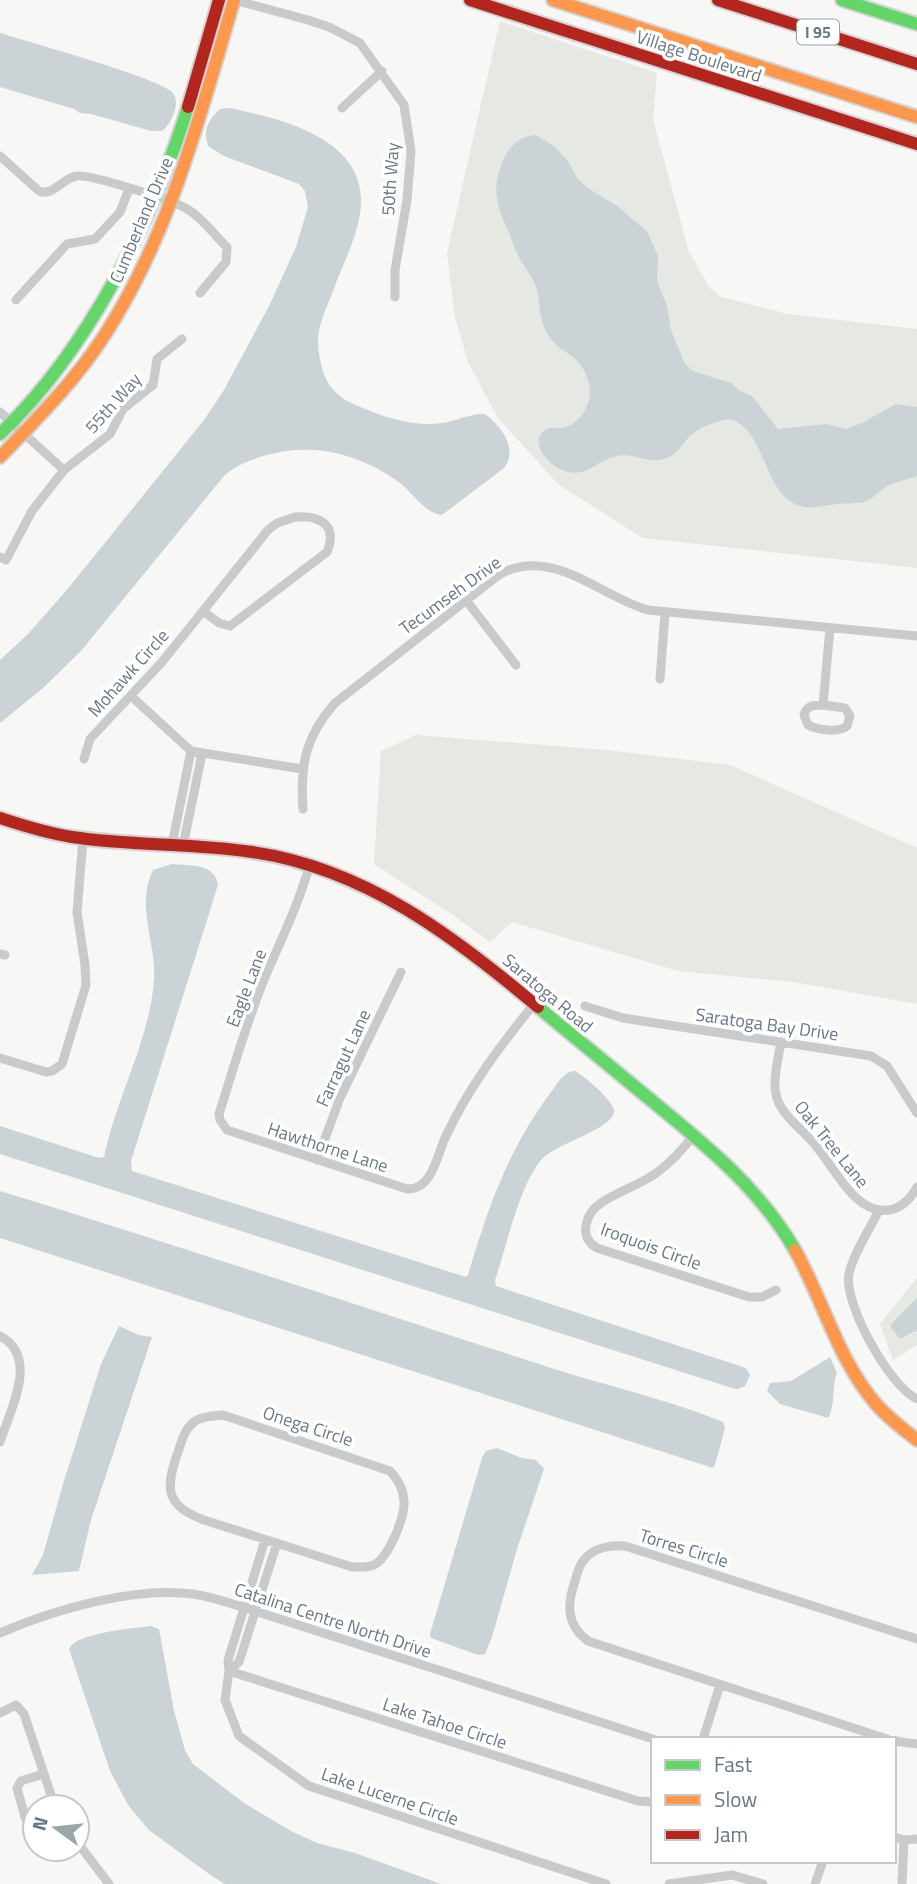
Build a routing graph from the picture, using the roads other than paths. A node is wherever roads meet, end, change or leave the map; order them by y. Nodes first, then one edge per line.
1 (219, 0) edge
2 (234, 0) edge
3 (470, 0) edge
4 (553, 0) edge
5 (718, 0) edge
6 (842, 0) edge
7 (917, 24) edge
8 (917, 64) edge
9 (382, 71) junction
10 (342, 108) dead end
11 (917, 117) edge
12 (917, 144) edge
13 (0, 156) edge
14 (129, 189) junction
15 (164, 200) junction
16 (200, 293) dead end
17 (396, 297) dead end
18 (16, 300) dead end
19 (183, 339) dead end
20 (0, 412) edge
21 (12, 423) junction
22 (22, 432) junction
23 (0, 434) edge
24 (0, 457) edge
25 (64, 470) junction
26 (0, 557) edge
27 (466, 600) junction
28 (203, 611) junction
29 (665, 613) junction
30 (830, 628) junction
31 (917, 636) edge
32 (516, 665) dead end
33 (660, 679) dead end
34 (131, 696) junction
35 (823, 705) junction
36 (191, 751) junction
37 (202, 754) junction
38 (84, 760) dead end
39 (302, 769) junction
40 (303, 810) dead end
41 (0, 818) edge
42 (83, 839) junction
43 (178, 846) junction
44 (310, 864) junction
45 (401, 972) dead end
46 (534, 1004) junction
47 (585, 1006) dead end
48 (781, 1042) junction
49 (0, 1058) edge
50 (917, 1113) edge
51 (223, 1125) joint
52 (693, 1136) junction
53 (317, 1160) junction
54 (917, 1187) edge
55 (879, 1210) junction
56 (776, 1290) dead end
57 (0, 1336) edge
58 (917, 1399) edge
59 (0, 1440) edge
60 (917, 1440) edge
61 (265, 1540) junction
62 (277, 1543) junction
63 (242, 1607) junction
64 (255, 1611) junction
65 (0, 1633) edge
66 (917, 1639) edge
67 (229, 1671) junction
68 (720, 1685) junction
69 (0, 1713) edge
70 (703, 1737) edge
71 (881, 1737) edge
72 (651, 1738) edge
73 (896, 1741) edge
74 (917, 1744) edge
75 (43, 1774) junction
76 (50, 1793) edge
77 (651, 1802) edge
78 (21, 1804) edge
79 (899, 1839) edge
80 (917, 1839) edge
81 (91, 1861) edge
82 (822, 1863) edge
83 (108, 1884) edge
84 (606, 1884) edge
85 (669, 1884) edge
86 (763, 1884) edge
87 (815, 1884) edge
88 (902, 1884) edge

1 - 15 main road, Cumberland Drive
2 - 9 street, 50th Way
2 - 15 main road, Cumberland Drive
3 - 12 main road, Village Boulevard
4 - 11 main road, Village Boulevard
5 - 8 main road, I 95
6 - 7 main road, I 95
9 - 10 street
9 - 17 street, 50th Way
13 - 14 street
14 - 15 street
14 - 18 street
15 - 16 street
15 - 21 main road, Cumberland Drive
15 - 22 main road, Cumberland Drive
19 - 25 street, 55th Way
20 - 21 street
21 - 22 street
21 - 23 main road, Cumberland Drive
22 - 24 main road, Cumberland Drive
22 - 25 street
25 - 26 street, 55th Way
27 - 29 street, Tecumseh Drive
27 - 32 street
27 - 39 street, Tecumseh Drive
28 - 28 street, Mohawk Circle
28 - 34 street, Mohawk Circle
29 - 30 street, Tecumseh Drive
29 - 33 street
30 - 31 street, Tecumseh Drive
30 - 35 street
34 - 36 street
34 - 38 street, Mohawk Circle
35 - 35 street
36 - 37 street
36 - 43 street
37 - 39 street
37 - 43 street
39 - 40 street, Tecumseh Drive
41 - 42 main road, Saratoga Road
42 - 43 main road, Saratoga Road
42 - 49 street
43 - 44 main road, Saratoga Road
44 - 46 main road, Saratoga Road
44 - 51 street, Eagle Lane
45 - 53 street, Farragut Lane
46 - 52 main road, Saratoga Road
46 - 53 street, Hawthorne Lane
47 - 48 street, Saratoga Bay Drive
48 - 50 street, Saratoga Bay Drive
48 - 55 street, Oak Tree Lane
51 - 53 street, Hawthorne Lane
52 - 56 street, Iroquois Circle
52 - 60 main road, Saratoga Road
54 - 55 street
55 - 58 street
57 - 59 street
61 - 62 street, Onega Circle
61 - 62 street, Onega Circle
61 - 63 street
62 - 64 street
63 - 64 street, Catalina Centre North Drive
63 - 65 street, Catalina Centre North Drive
63 - 67 street, Lake Lucerne Circle
64 - 67 street, Lake Lucerne Circle
64 - 72 street, Catalina Centre North Drive
66 - 68 street, Torres Circle
67 - 77 street, Lake Tahoe Circle
67 - 84 street, Lake Lucerne Circle
68 - 70 street
68 - 71 street, Torres Circle
69 - 75 street
73 - 74 street
75 - 76 street
75 - 78 street
79 - 80 street
79 - 88 street
81 - 83 street
82 - 87 street
85 - 86 street

